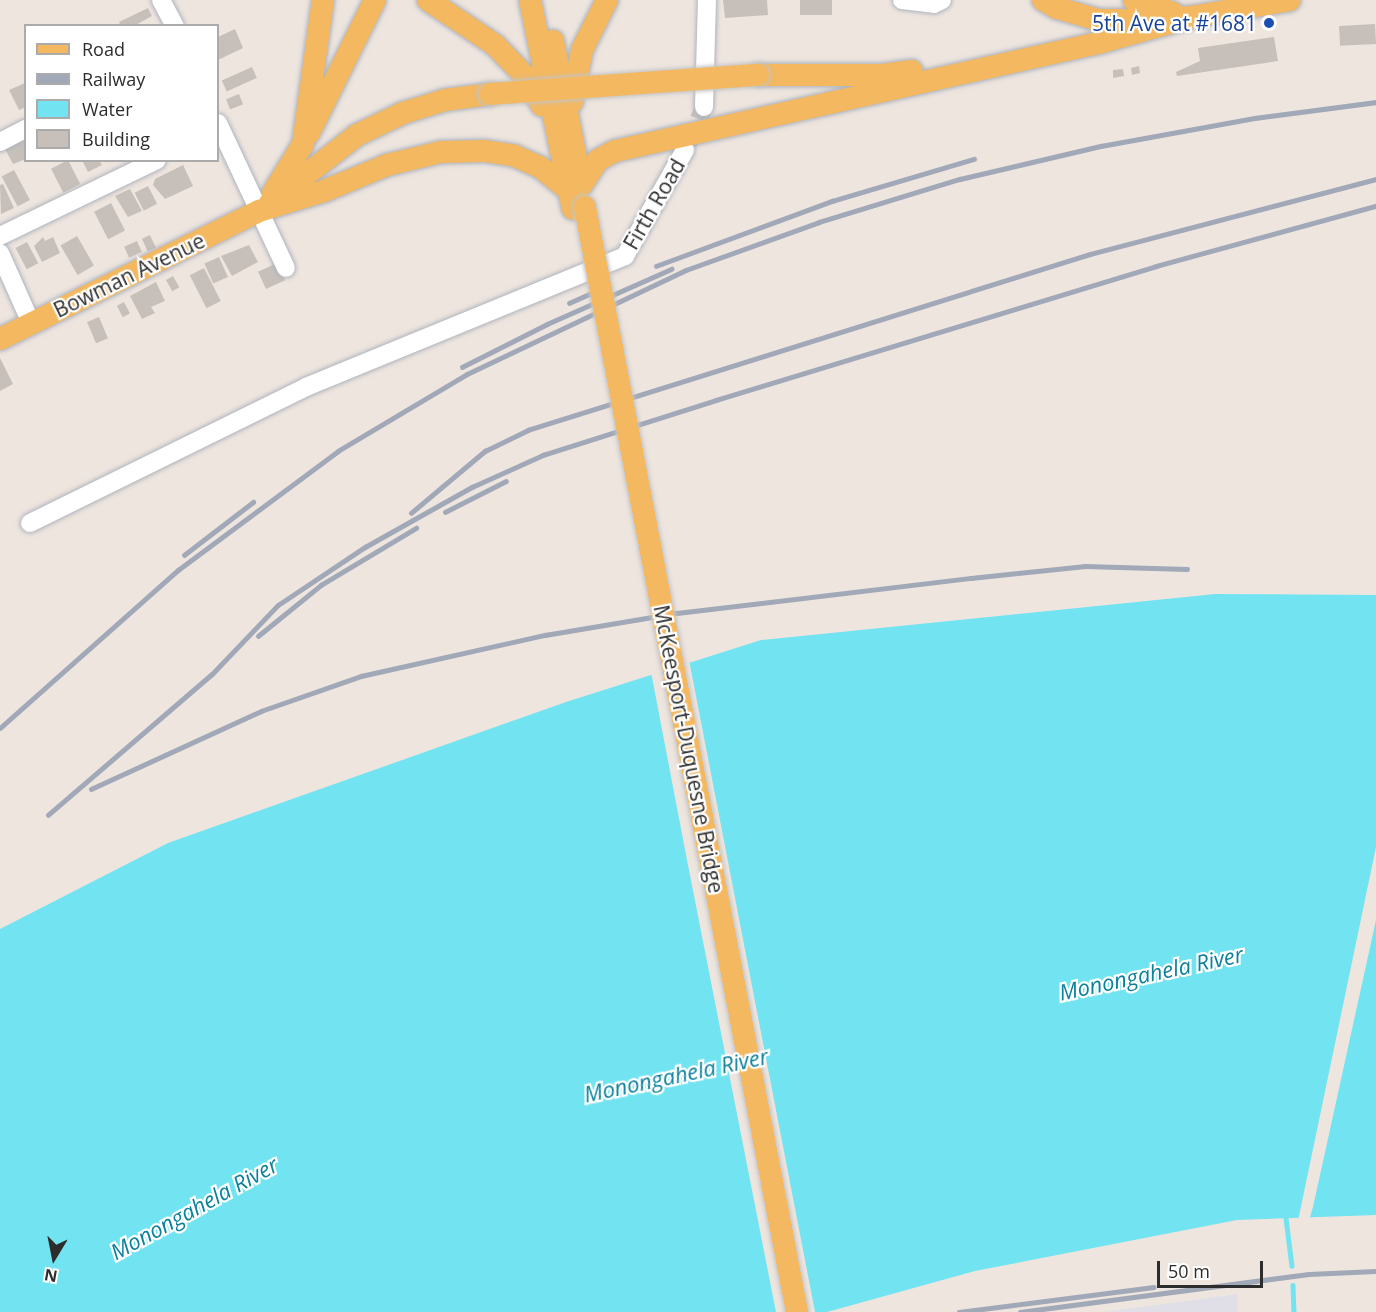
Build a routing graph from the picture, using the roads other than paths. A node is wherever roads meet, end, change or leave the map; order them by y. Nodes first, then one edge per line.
1 (161, 0) edge
2 (323, 0) edge
3 (375, 0) edge
4 (428, 0) edge
5 (530, 0) edge
6 (544, 0) edge
7 (607, 0) edge
8 (706, 0) edge
9 (902, 0) edge
10 (942, 0) edge
11 (1043, 0) edge
12 (1134, 0) edge
13 (1290, 0) edge
14 (1191, 17) junction
15 (173, 24) edge
16 (1099, 43) junction
17 (704, 107) tunnel mouth
18 (563, 126) junction
19 (24, 130) edge
20 (219, 130) edge
21 (0, 142) edge
22 (303, 144) junction
23 (685, 150) tunnel mouth
24 (153, 162) edge
25 (577, 198) junction
26 (259, 211) junction
27 (0, 236) edge
28 (0, 254) edge
29 (286, 268) dead end
30 (31, 323) junction
31 (0, 339) edge
32 (30, 523) dead end
33 (784, 1312) edge
34 (797, 1312) edge

1 - 15 street
2 - 22 main road
3 - 22 main road
4 - 18 main road
5 - 18 main road
6 - 18 main road
7 - 18 main road
8 - 17 street
9 - 10 street
11 - 14 main road
12 - 14 main road
13 - 14 main road
14 - 16 main road
16 - 25 main road
16 - 26 main road, bridge
18 - 25 main road
19 - 21 street
20 - 26 street
22 - 26 main road
23 - 32 street, Firth Road
24 - 27 street
25 - 26 main road
25 - 33 main road, McKeesport-Duquesne Bridge
25 - 34 main road, McKeesport-Duquesne Bridge, bridge
26 - 29 street
26 - 30 main road, Bowman Avenue
28 - 30 street
30 - 31 main road, Bowman Avenue

